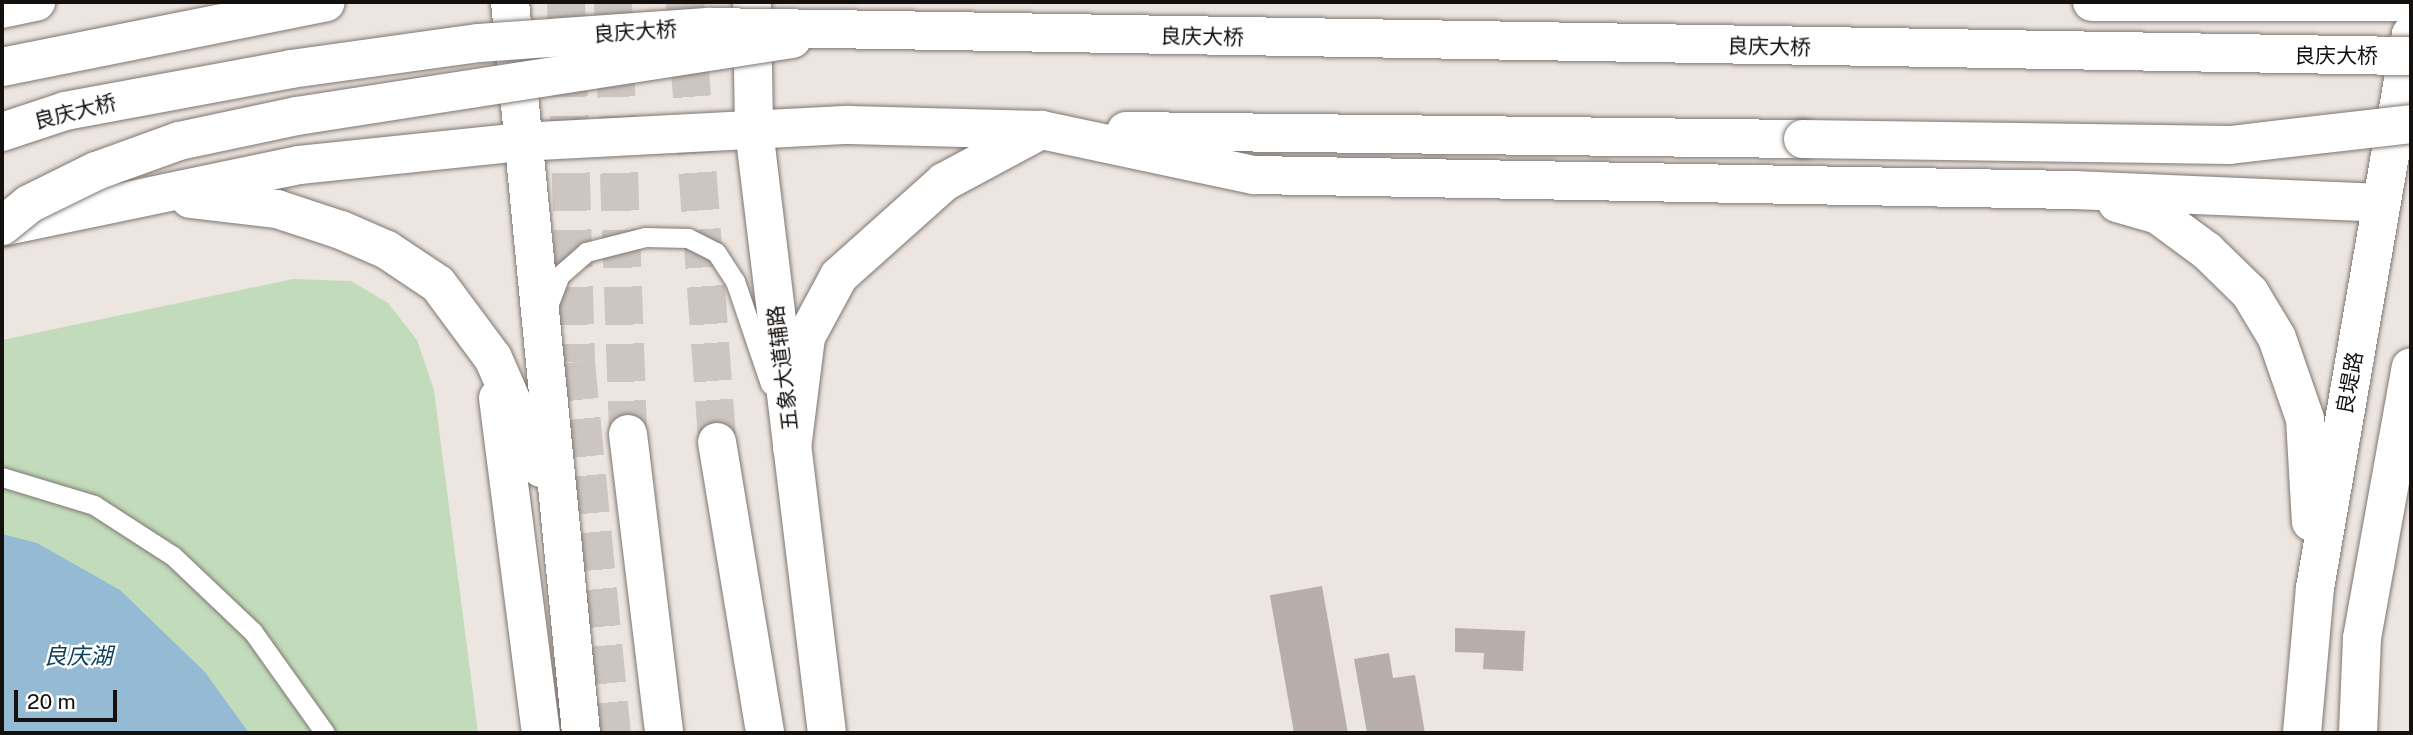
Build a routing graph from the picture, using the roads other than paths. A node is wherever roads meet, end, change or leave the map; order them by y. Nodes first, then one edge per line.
1 (36, 2) edge
2 (326, 2) edge
3 (510, 2) edge
4 (752, 2) edge
5 (2092, 2) edge
6 (2411, 2) edge
7 (2, 9) edge
8 (848, 30) junction
9 (2411, 34) edge
10 (2411, 56) edge
11 (2, 67) edge
12 (2411, 124) edge
13 (754, 130) junction
14 (1042, 130) junction
15 (2, 132) edge
16 (520, 142) junction
17 (2075, 190) junction
18 (157, 195) junction
19 (2381, 203) junction
20 (2, 227) edge
21 (493, 358) junction
22 (2411, 367) edge
23 (544, 382) junction
24 (628, 434) tunnel mouth
25 (717, 442) tunnel mouth
26 (792, 448) junction
27 (2, 477) edge
28 (557, 505) junction
29 (2315, 588) junction
30 (325, 733) edge
31 (541, 733) edge
32 (581, 733) edge
33 (664, 733) edge
34 (765, 733) edge
35 (827, 733) edge
36 (2302, 733) edge
37 (2358, 733) edge

1 - 7 main road
2 - 11 main road
3 - 16 main road
4 - 13 main road, 五象大道辅路
5 - 6 main road
8 - 10 main road, 良庆大桥, bridge
8 - 15 main road, 良庆大桥, bridge
8 - 20 main road, bridge
9 - 19 main road, 良堤路
12 - 14 main road, bridge
13 - 14 main road
13 - 16 main road
13 - 26 main road, 五象大道辅路
14 - 17 main road
14 - 26 main road
16 - 18 main road
16 - 23 main road
17 - 19 main road
17 - 29 main road
18 - 20 main road
18 - 21 main road
19 - 29 main road, 良堤路
21 - 28 main road
21 - 31 main road
22 - 37 main road
23 - 26 lane
23 - 28 main road
24 - 33 main road
25 - 34 main road
26 - 35 main road, 五象大道辅路
27 - 30 lane
28 - 32 main road
29 - 36 main road, 良堤路

